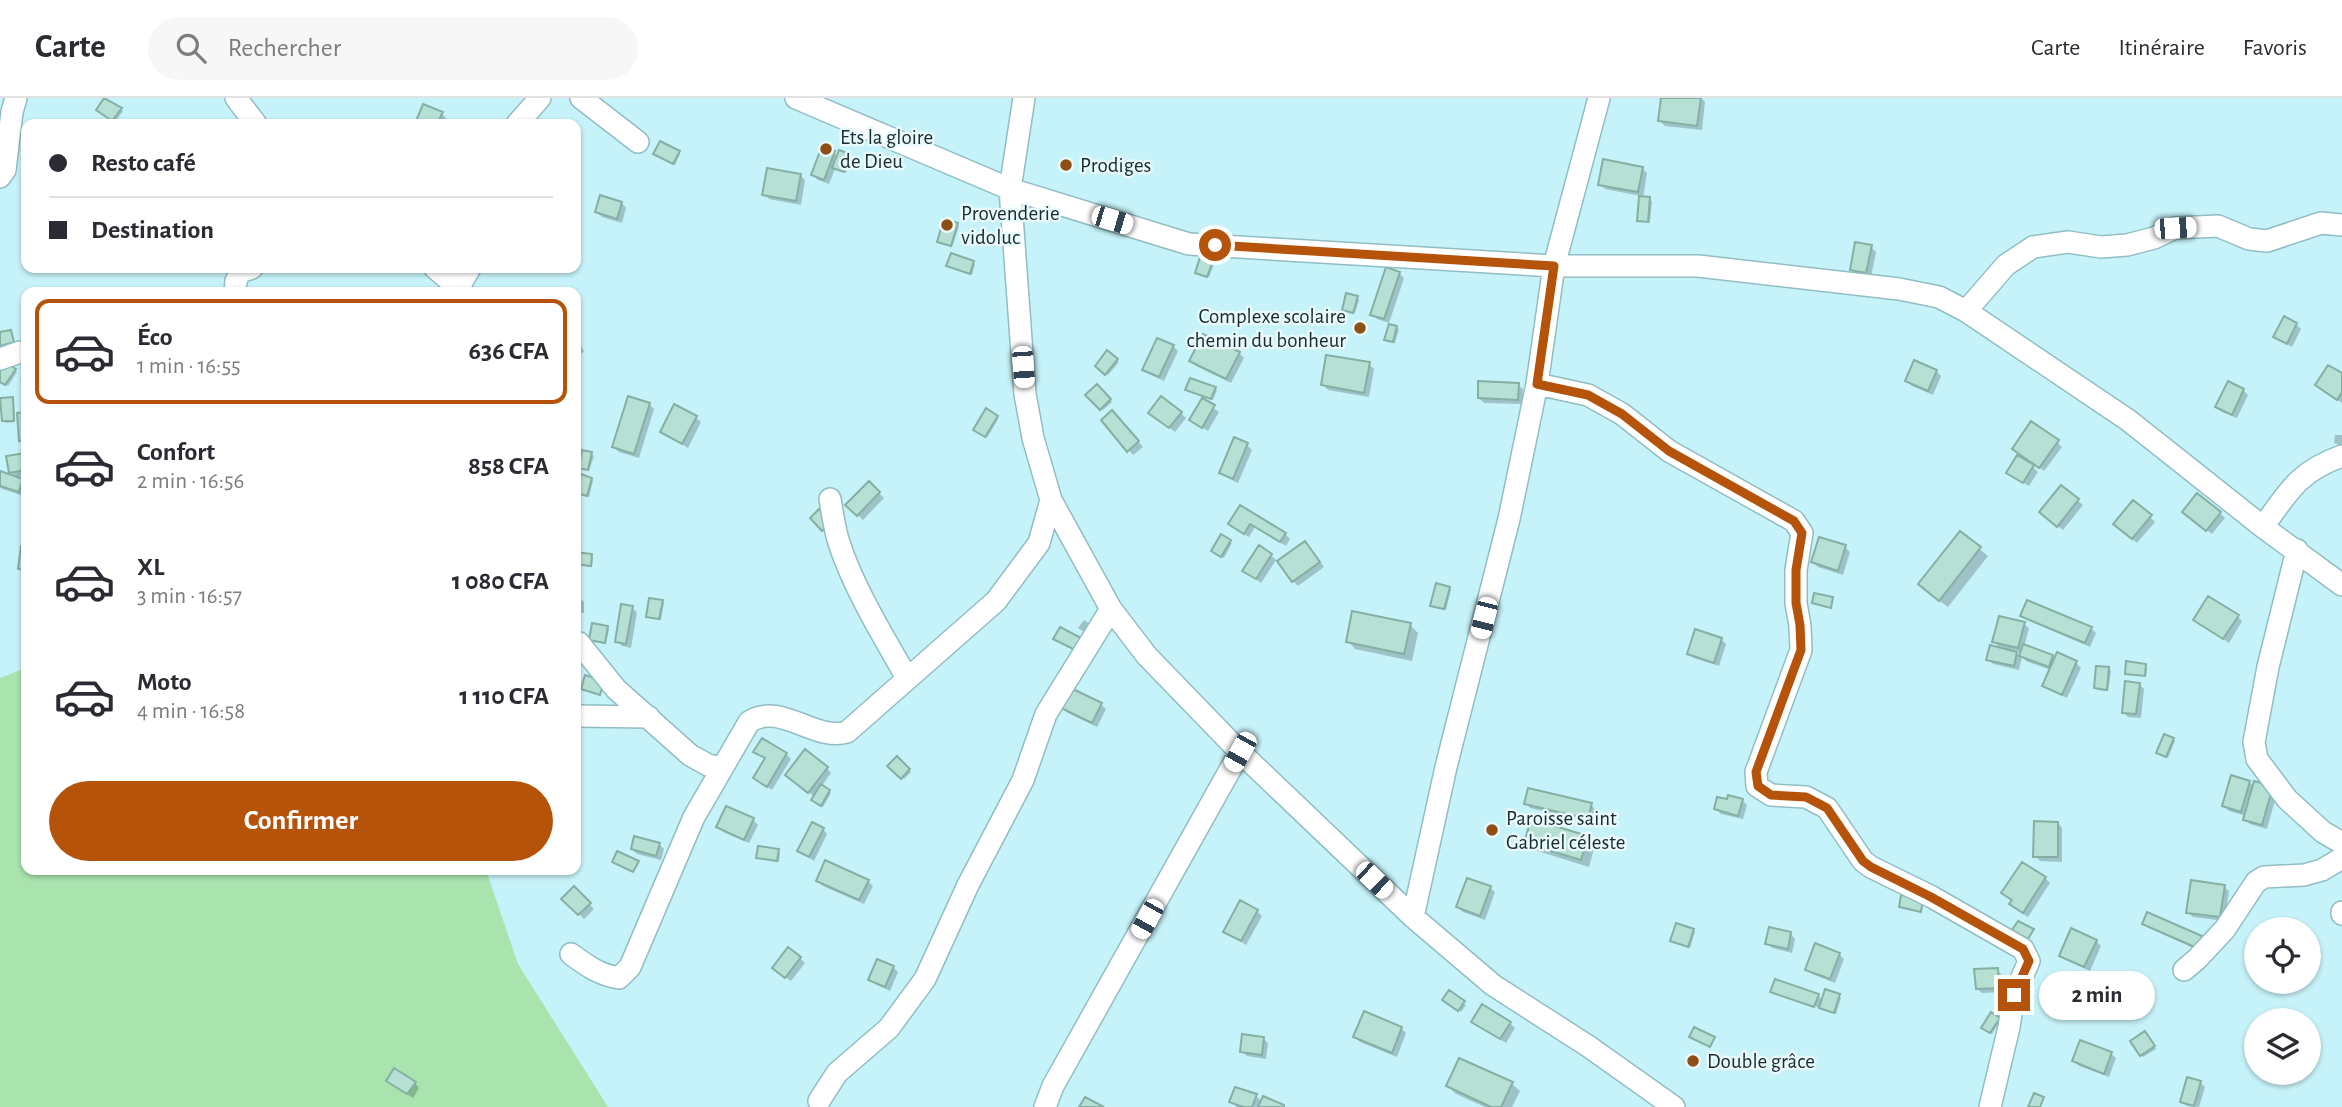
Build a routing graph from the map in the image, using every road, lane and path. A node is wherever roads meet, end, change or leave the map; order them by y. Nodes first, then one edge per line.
1 (16, 98) edge
2 (236, 98) edge
3 (540, 98) edge
4 (581, 98) edge
5 (796, 98) edge
6 (1024, 98) edge
7 (1599, 98) edge
8 (252, 119) edge
9 (521, 119) edge
10 (638, 142) dead end
11 (0, 177) edge
12 (1010, 190) junction
13 (2342, 225) edge
14 (1554, 266) junction
15 (441, 273) edge
16 (457, 287) edge
17 (1966, 311) junction
18 (21, 352) edge
19 (0, 359) edge
20 (1537, 384) junction
21 (2342, 456) edge
22 (830, 499) dead end
23 (1052, 500) junction
24 (2263, 527) junction
25 (2297, 550) junction
26 (2342, 585) edge
27 (1111, 608) junction
28 (581, 646) edge
29 (907, 678) junction
30 (581, 716) edge
31 (649, 717) junction
32 (1240, 752) junction
33 (722, 768) junction
34 (2342, 842) edge
35 (2342, 858) edge
36 (1413, 917) junction
37 (571, 954) dead end
38 (2184, 970) dead end
39 (820, 1101) dead end
40 (1045, 1107) edge
41 (1674, 1107) edge
42 (1990, 1107) edge

1 - 11 street
2 - 8 street
3 - 9 street
4 - 10 street
5 - 12 street
6 - 12 street
7 - 14 street
12 - 14 street
12 - 23 street
13 - 17 street
14 - 17 street
14 - 20 street
15 - 16 street
17 - 24 street
18 - 19 street
20 - 36 street
20 - 42 street
21 - 24 street
22 - 29 street
23 - 27 street
23 - 29 street
24 - 25 street
25 - 26 street
25 - 34 street
27 - 32 street
27 - 39 street
28 - 31 street
29 - 33 street
30 - 31 street
31 - 33 street
32 - 36 street
32 - 40 street
33 - 37 street
35 - 38 street
36 - 41 street

